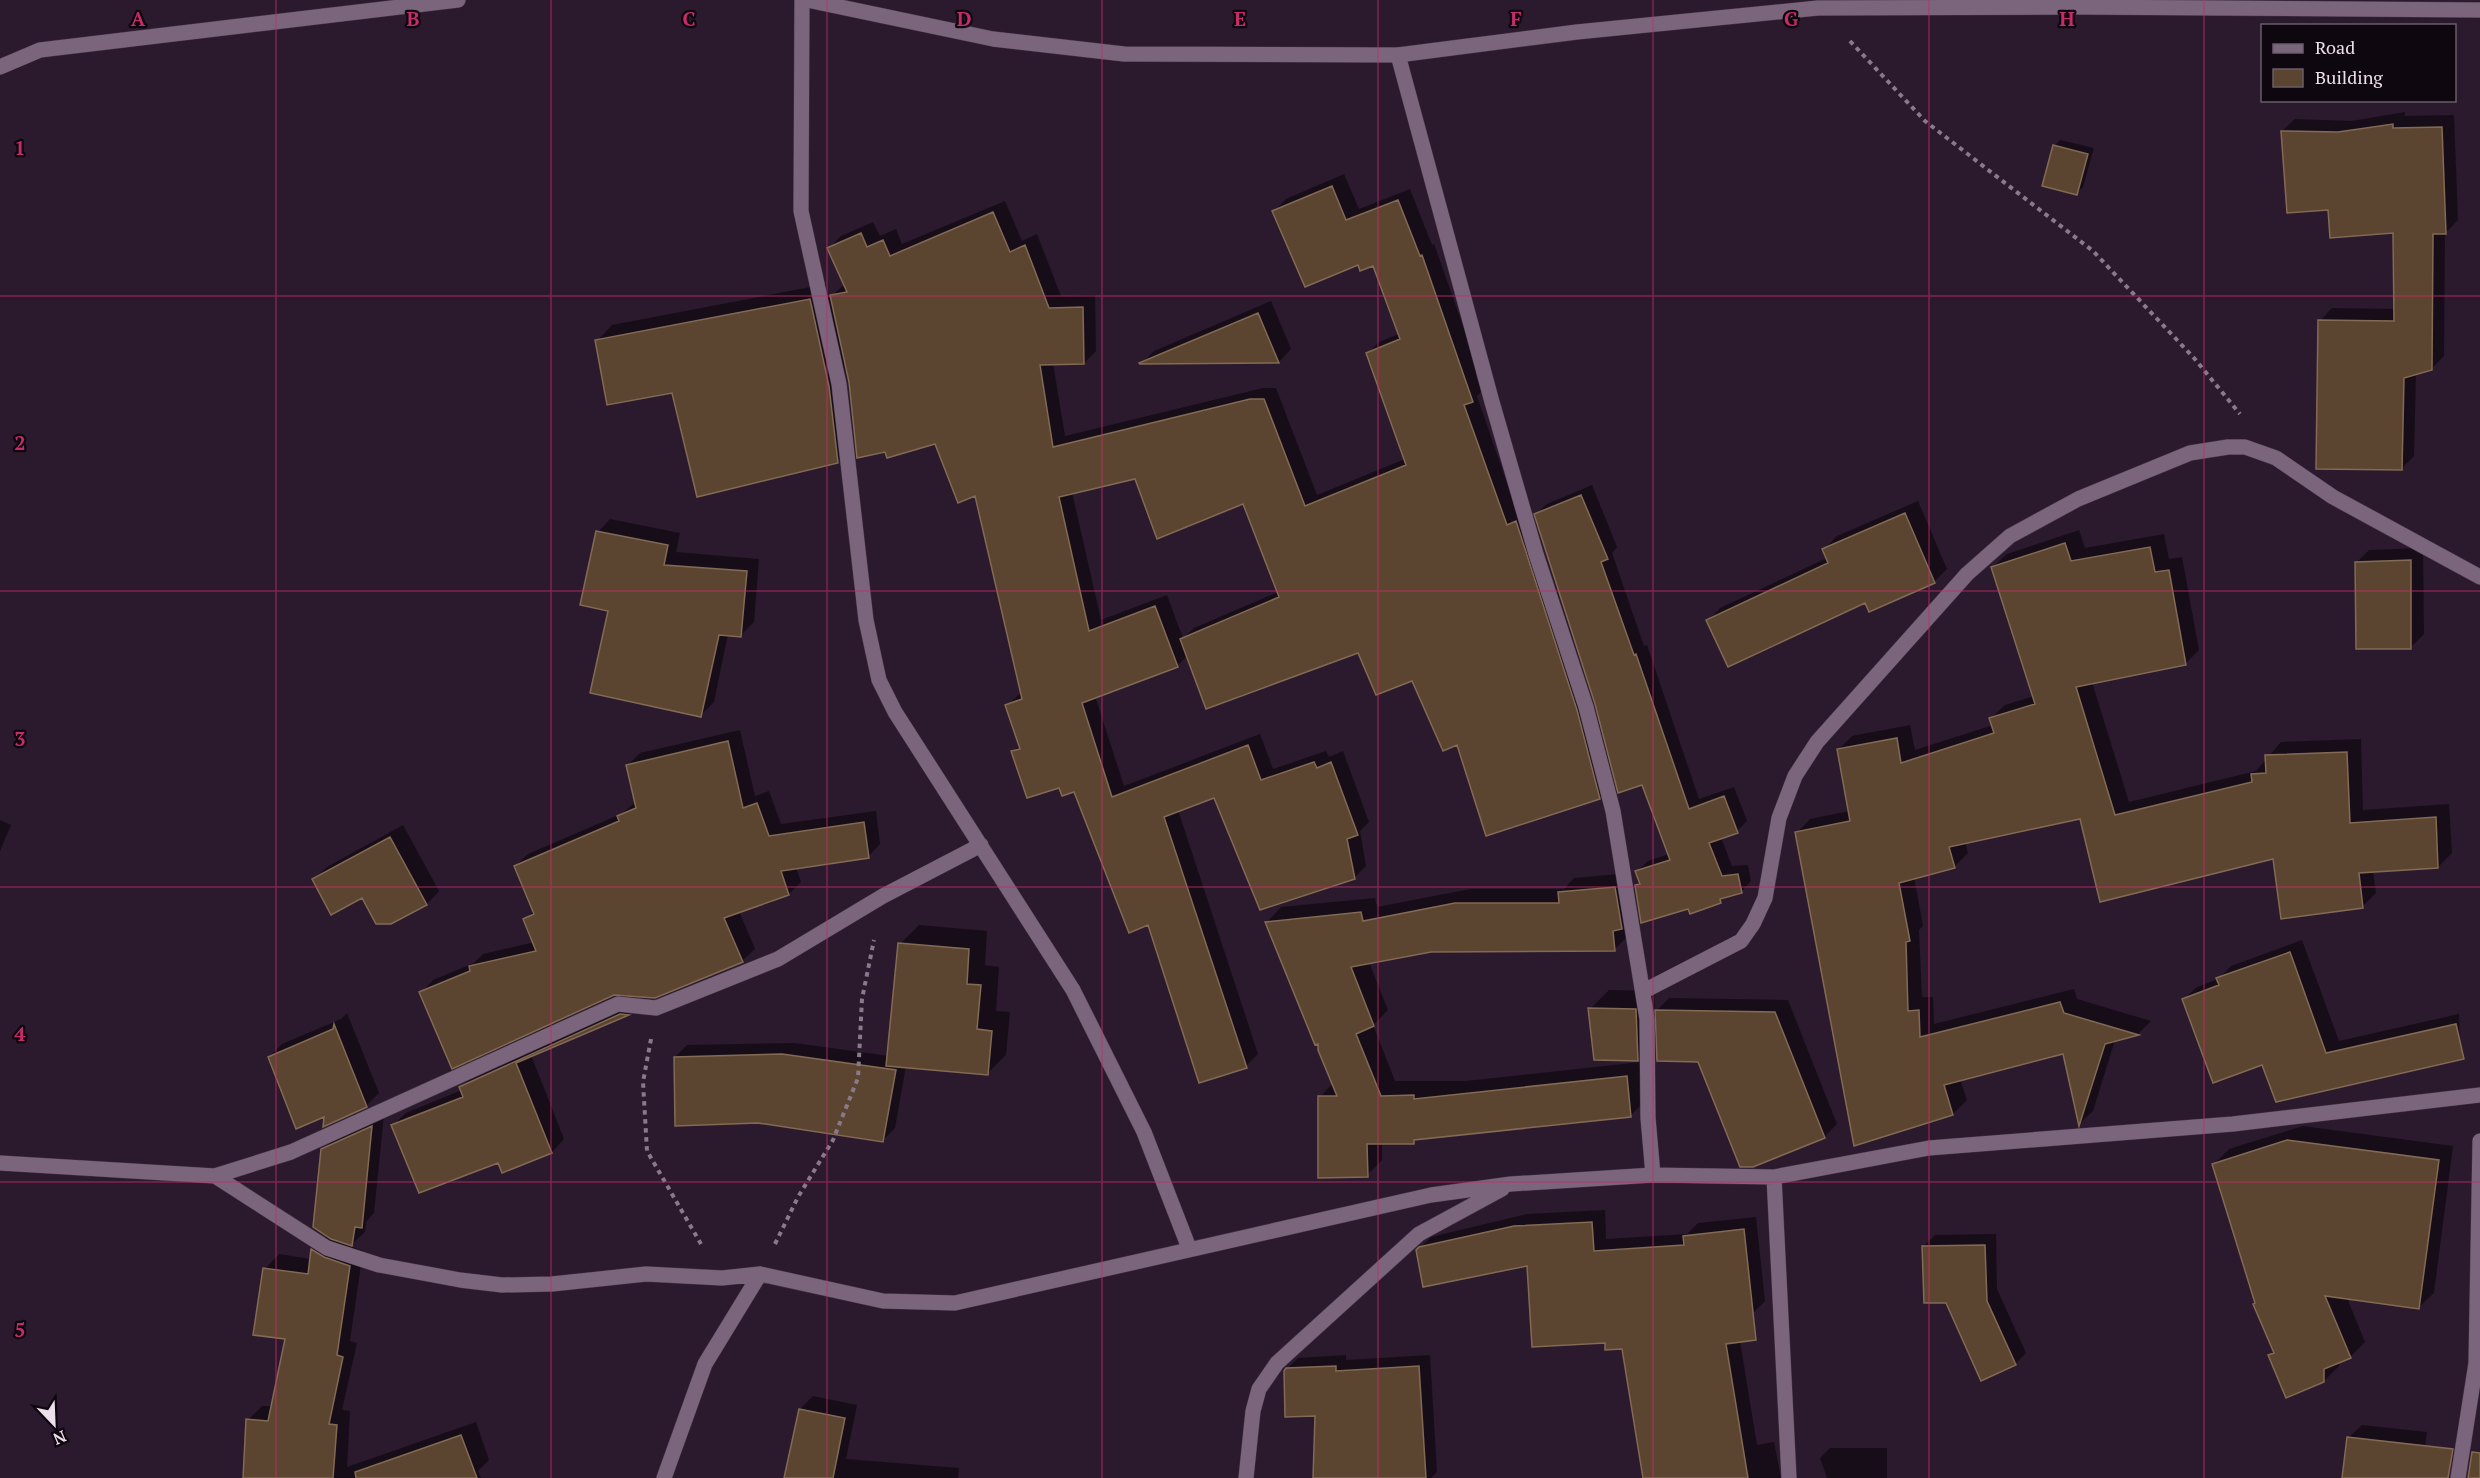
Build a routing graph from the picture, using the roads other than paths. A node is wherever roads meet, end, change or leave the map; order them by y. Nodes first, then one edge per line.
1 (458, 0) edge
2 (802, 0) edge
3 (807, 0) edge
4 (1866, 4) edge
5 (2480, 10) edge
6 (1398, 55) junction
7 (0, 67) edge
8 (2480, 577) edge
9 (981, 845) junction
10 (1644, 991) junction
11 (2480, 1095) edge
12 (2480, 1141) edge
13 (0, 1162) edge
14 (1653, 1175) junction
15 (215, 1176) junction
16 (1774, 1177) junction
17 (1511, 1184) junction
18 (1190, 1248) junction
19 (760, 1274) junction
20 (664, 1478) edge
21 (1246, 1478) edge
22 (1789, 1478) edge
23 (2458, 1478) edge

1 - 7 street
2 - 9 street
3 - 6 street
4 - 5 street
4 - 6 street
6 - 10 street
8 - 10 street
9 - 15 street
9 - 18 street
10 - 14 street
11 - 16 street
12 - 23 street
13 - 15 street
14 - 16 street
14 - 17 street
15 - 19 street
16 - 22 street
17 - 18 street
17 - 21 street
18 - 19 street
19 - 20 street

